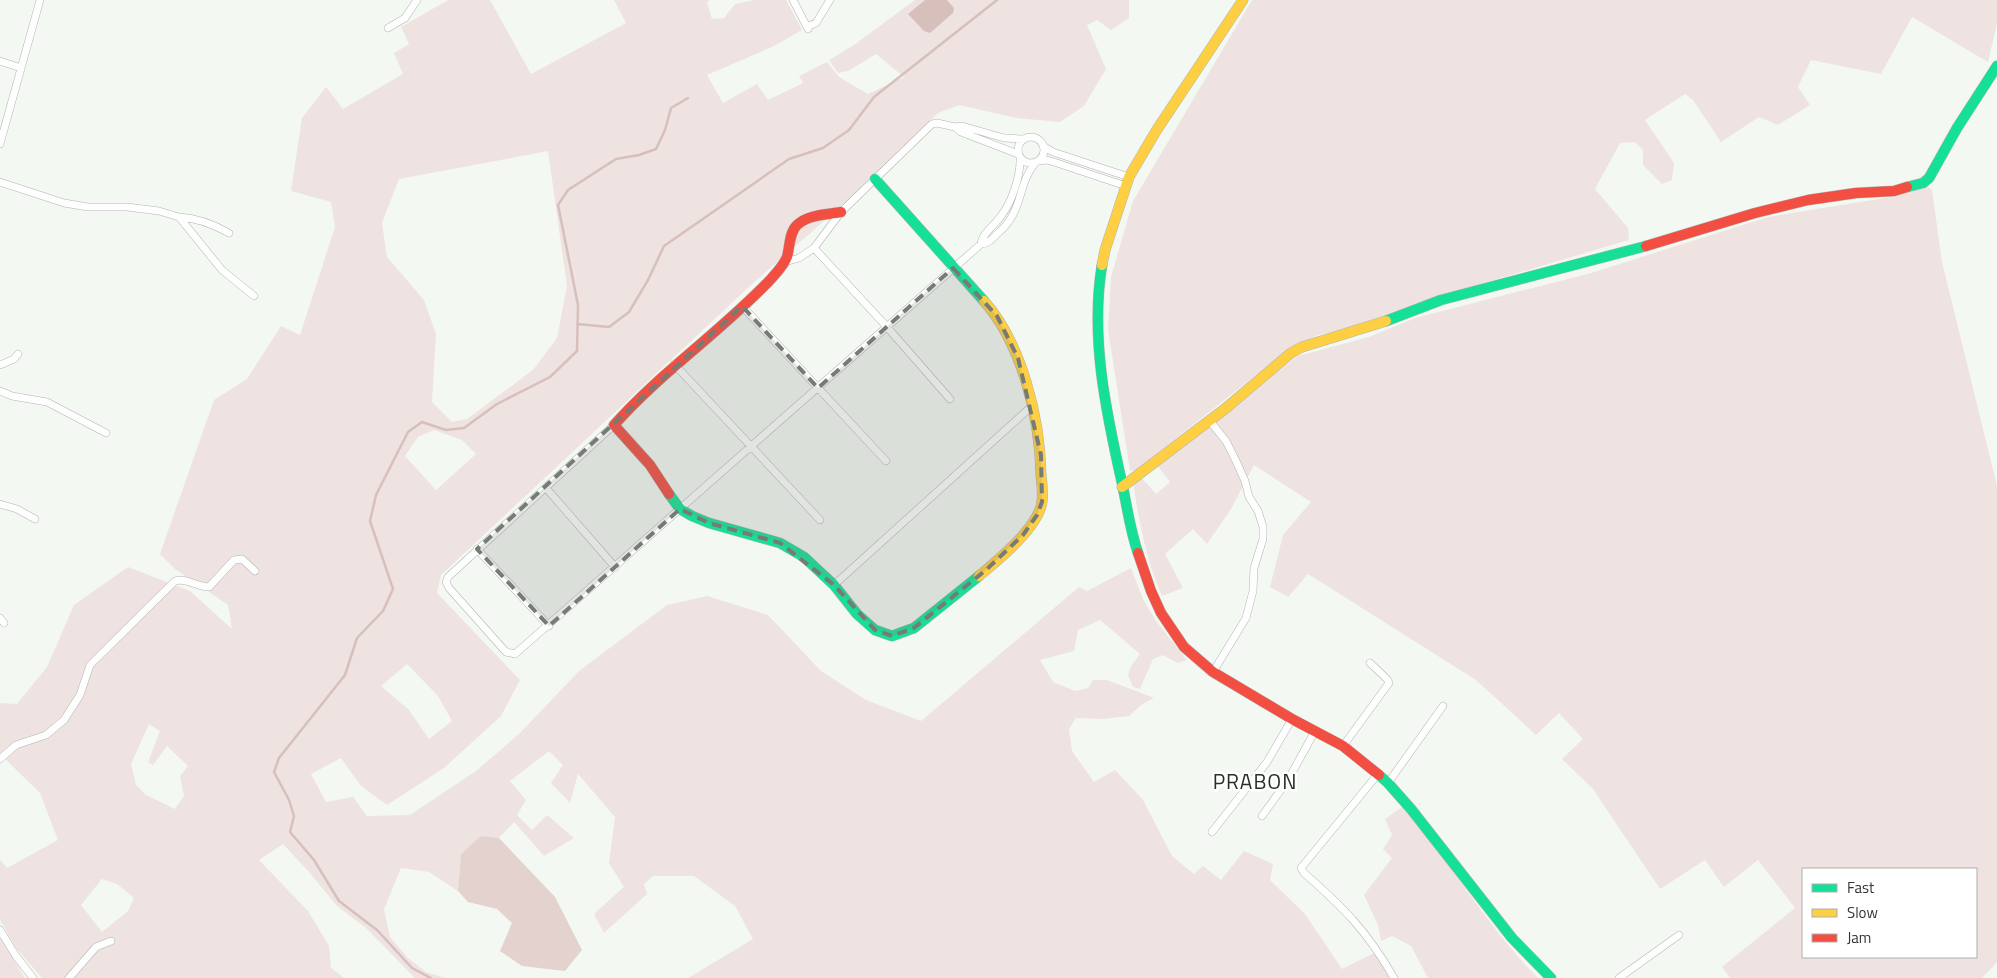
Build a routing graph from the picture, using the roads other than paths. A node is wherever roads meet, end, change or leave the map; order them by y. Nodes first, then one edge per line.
1 (40, 0) edge
2 (417, 0) edge
3 (794, 0) edge
4 (830, 0) edge
5 (1243, 0) edge
6 (388, 28) dead end
7 (0, 61) edge
8 (1997, 66) edge
9 (21, 68) junction
10 (955, 127) junction
11 (1023, 139) junction
12 (0, 144) edge
13 (1043, 146) junction
14 (1019, 156) junction
15 (1037, 162) junction
16 (875, 179) junction
17 (1127, 181) junction
18 (0, 182) edge
19 (1011, 198) junction
20 (1020, 200) junction
21 (841, 212) junction
22 (179, 217) junction
23 (230, 233) dead end
24 (980, 244) junction
25 (814, 248) junction
26 (785, 262) junction
27 (953, 268) junction
28 (254, 296) dead end
29 (742, 306) junction
30 (888, 327) junction
31 (18, 354) dead end
32 (674, 364) junction
33 (0, 365) edge
34 (818, 388) junction
35 (0, 391) edge
36 (950, 399) dead end
37 (1032, 406) junction
38 (1209, 420) junction
39 (614, 425) junction
40 (106, 433) dead end
41 (752, 446) junction
42 (886, 461) dead end
43 (1122, 487) junction
44 (546, 488) junction
45 (0, 504) edge
46 (680, 508) junction
47 (35, 519) dead end
48 (820, 520) dead end
49 (477, 549) junction
50 (615, 567) junction
51 (255, 571) dead end
52 (834, 585) junction
53 (549, 626) junction
54 (1370, 663) dead end
55 (1212, 672) junction
56 (1443, 706) dead end
57 (1292, 718) junction
58 (1315, 731) junction
59 (1343, 746) junction
60 (0, 759) edge
61 (1378, 774) junction
62 (1388, 783) junction
63 (1262, 816) dead end
64 (1212, 832) dead end
65 (0, 930) edge
66 (1678, 935) dead end
67 (111, 941) dead end
68 (33, 978) edge
69 (69, 978) edge
70 (1394, 978) edge
71 (1551, 978) edge
72 (1619, 978) edge

1 - 9 street
2 - 6 street
3 - 4 street
5 - 17 street
7 - 9 street
8 - 38 street
9 - 12 street
10 - 11 street
10 - 14 street
10 - 16 street
11 - 13 street
11 - 14 street
13 - 15 street
13 - 17 street
14 - 15 street
14 - 19 street
15 - 17 street
15 - 20 street
16 - 21 street
16 - 27 street
17 - 43 street
18 - 22 street
19 - 20 street
19 - 24 street
20 - 24 street
21 - 25 street
21 - 26 street
22 - 23 street
22 - 28 street
24 - 27 street
25 - 26 street
25 - 30 street
26 - 29 street
27 - 30 street
27 - 37 street
29 - 32 street
29 - 34 street
30 - 34 street
30 - 36 street
31 - 33 street
32 - 39 street
32 - 41 street
34 - 41 street
34 - 42 street
35 - 40 street
37 - 52 street
37 - 52 street
38 - 43 street
38 - 55 street
39 - 44 street
39 - 46 street
41 - 46 street
41 - 48 street
43 - 55 street
44 - 49 street
44 - 50 street
45 - 47 street
46 - 50 street
46 - 52 street
49 - 53 street
49 - 53 street
50 - 53 street
51 - 60 street
54 - 59 street
55 - 57 street
56 - 62 street
57 - 58 street
57 - 64 street
58 - 59 street
58 - 63 street
59 - 61 street
61 - 62 street
61 - 70 street
62 - 71 street
65 - 68 street
66 - 72 street
67 - 69 street

